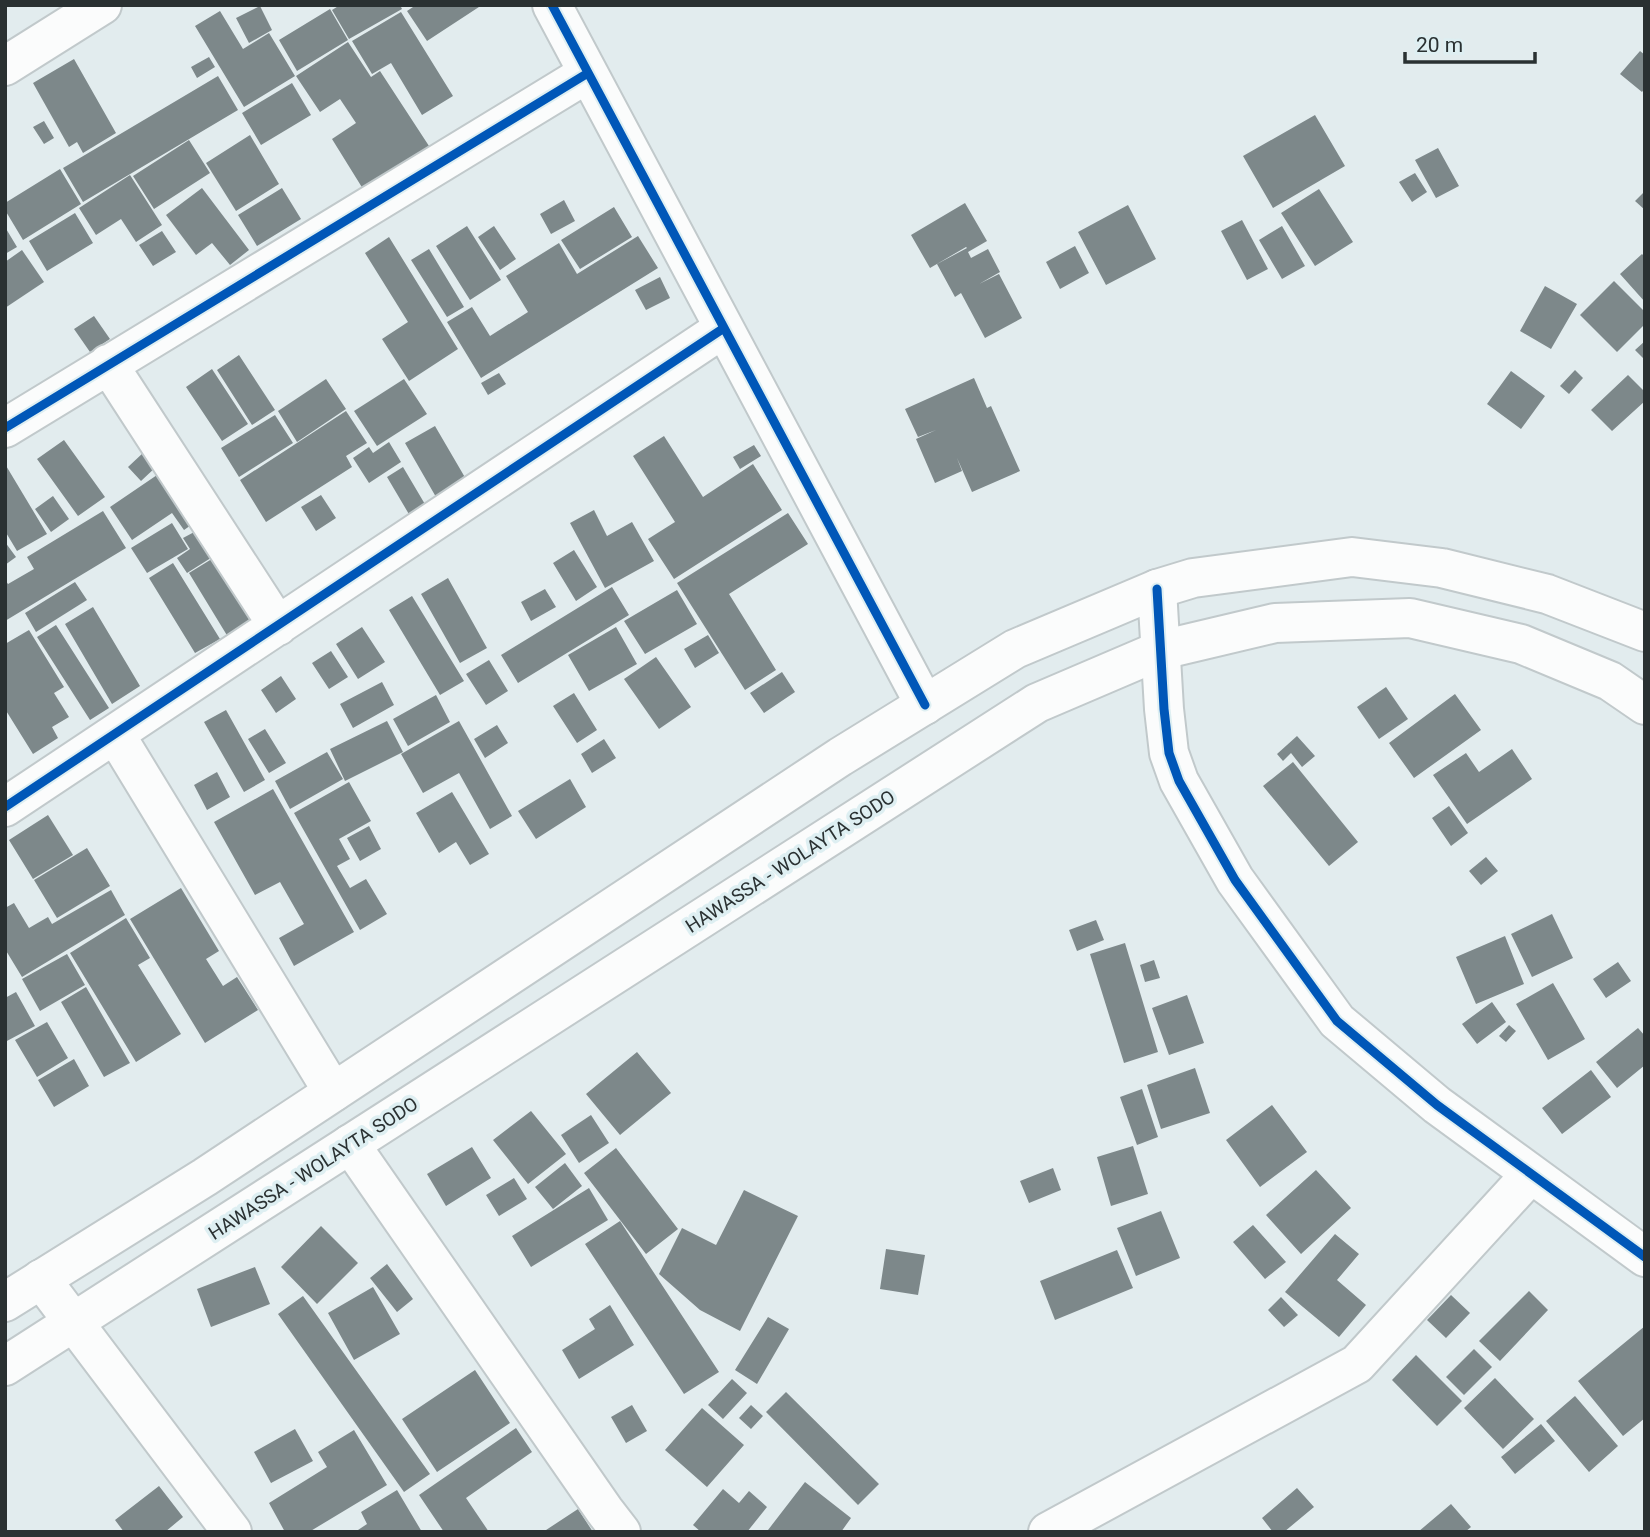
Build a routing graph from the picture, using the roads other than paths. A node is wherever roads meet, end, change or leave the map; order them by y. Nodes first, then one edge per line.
1 (102, 5) edge
2 (552, 5) edge
3 (5, 66) edge
4 (588, 73) junction
5 (724, 328) junction
6 (108, 363) junction
7 (5, 428) edge
8 (1157, 589) junction
9 (278, 626) junction
10 (1645, 632) edge
11 (1161, 650) junction
12 (925, 705) junction
13 (1645, 705) edge
14 (115, 734) junction
15 (5, 807) edge
16 (333, 1092) junction
17 (350, 1144) junction
18 (1531, 1174) junction
19 (1645, 1257) edge
20 (41, 1279) junction
21 (5, 1302) edge
22 (73, 1322) junction
23 (5, 1366) edge
24 (232, 1532) edge
25 (621, 1532) edge
26 (1048, 1532) edge

1 - 3 street
2 - 4 street
4 - 5 street
4 - 6 street
5 - 9 street
5 - 12 street
6 - 7 street
6 - 9 street
8 - 10 street
8 - 11 street
8 - 12 street
9 - 14 street
11 - 13 street, HAWASSA - WOLAYTA SODO
11 - 17 street, HAWASSA - WOLAYTA SODO
11 - 18 street
12 - 16 street
14 - 15 street
14 - 16 street
16 - 20 street
17 - 22 street, HAWASSA - WOLAYTA SODO
17 - 25 street
18 - 19 street
18 - 26 street
20 - 21 street
20 - 22 street
22 - 23 street, HAWASSA - WOLAYTA SODO
22 - 24 street

